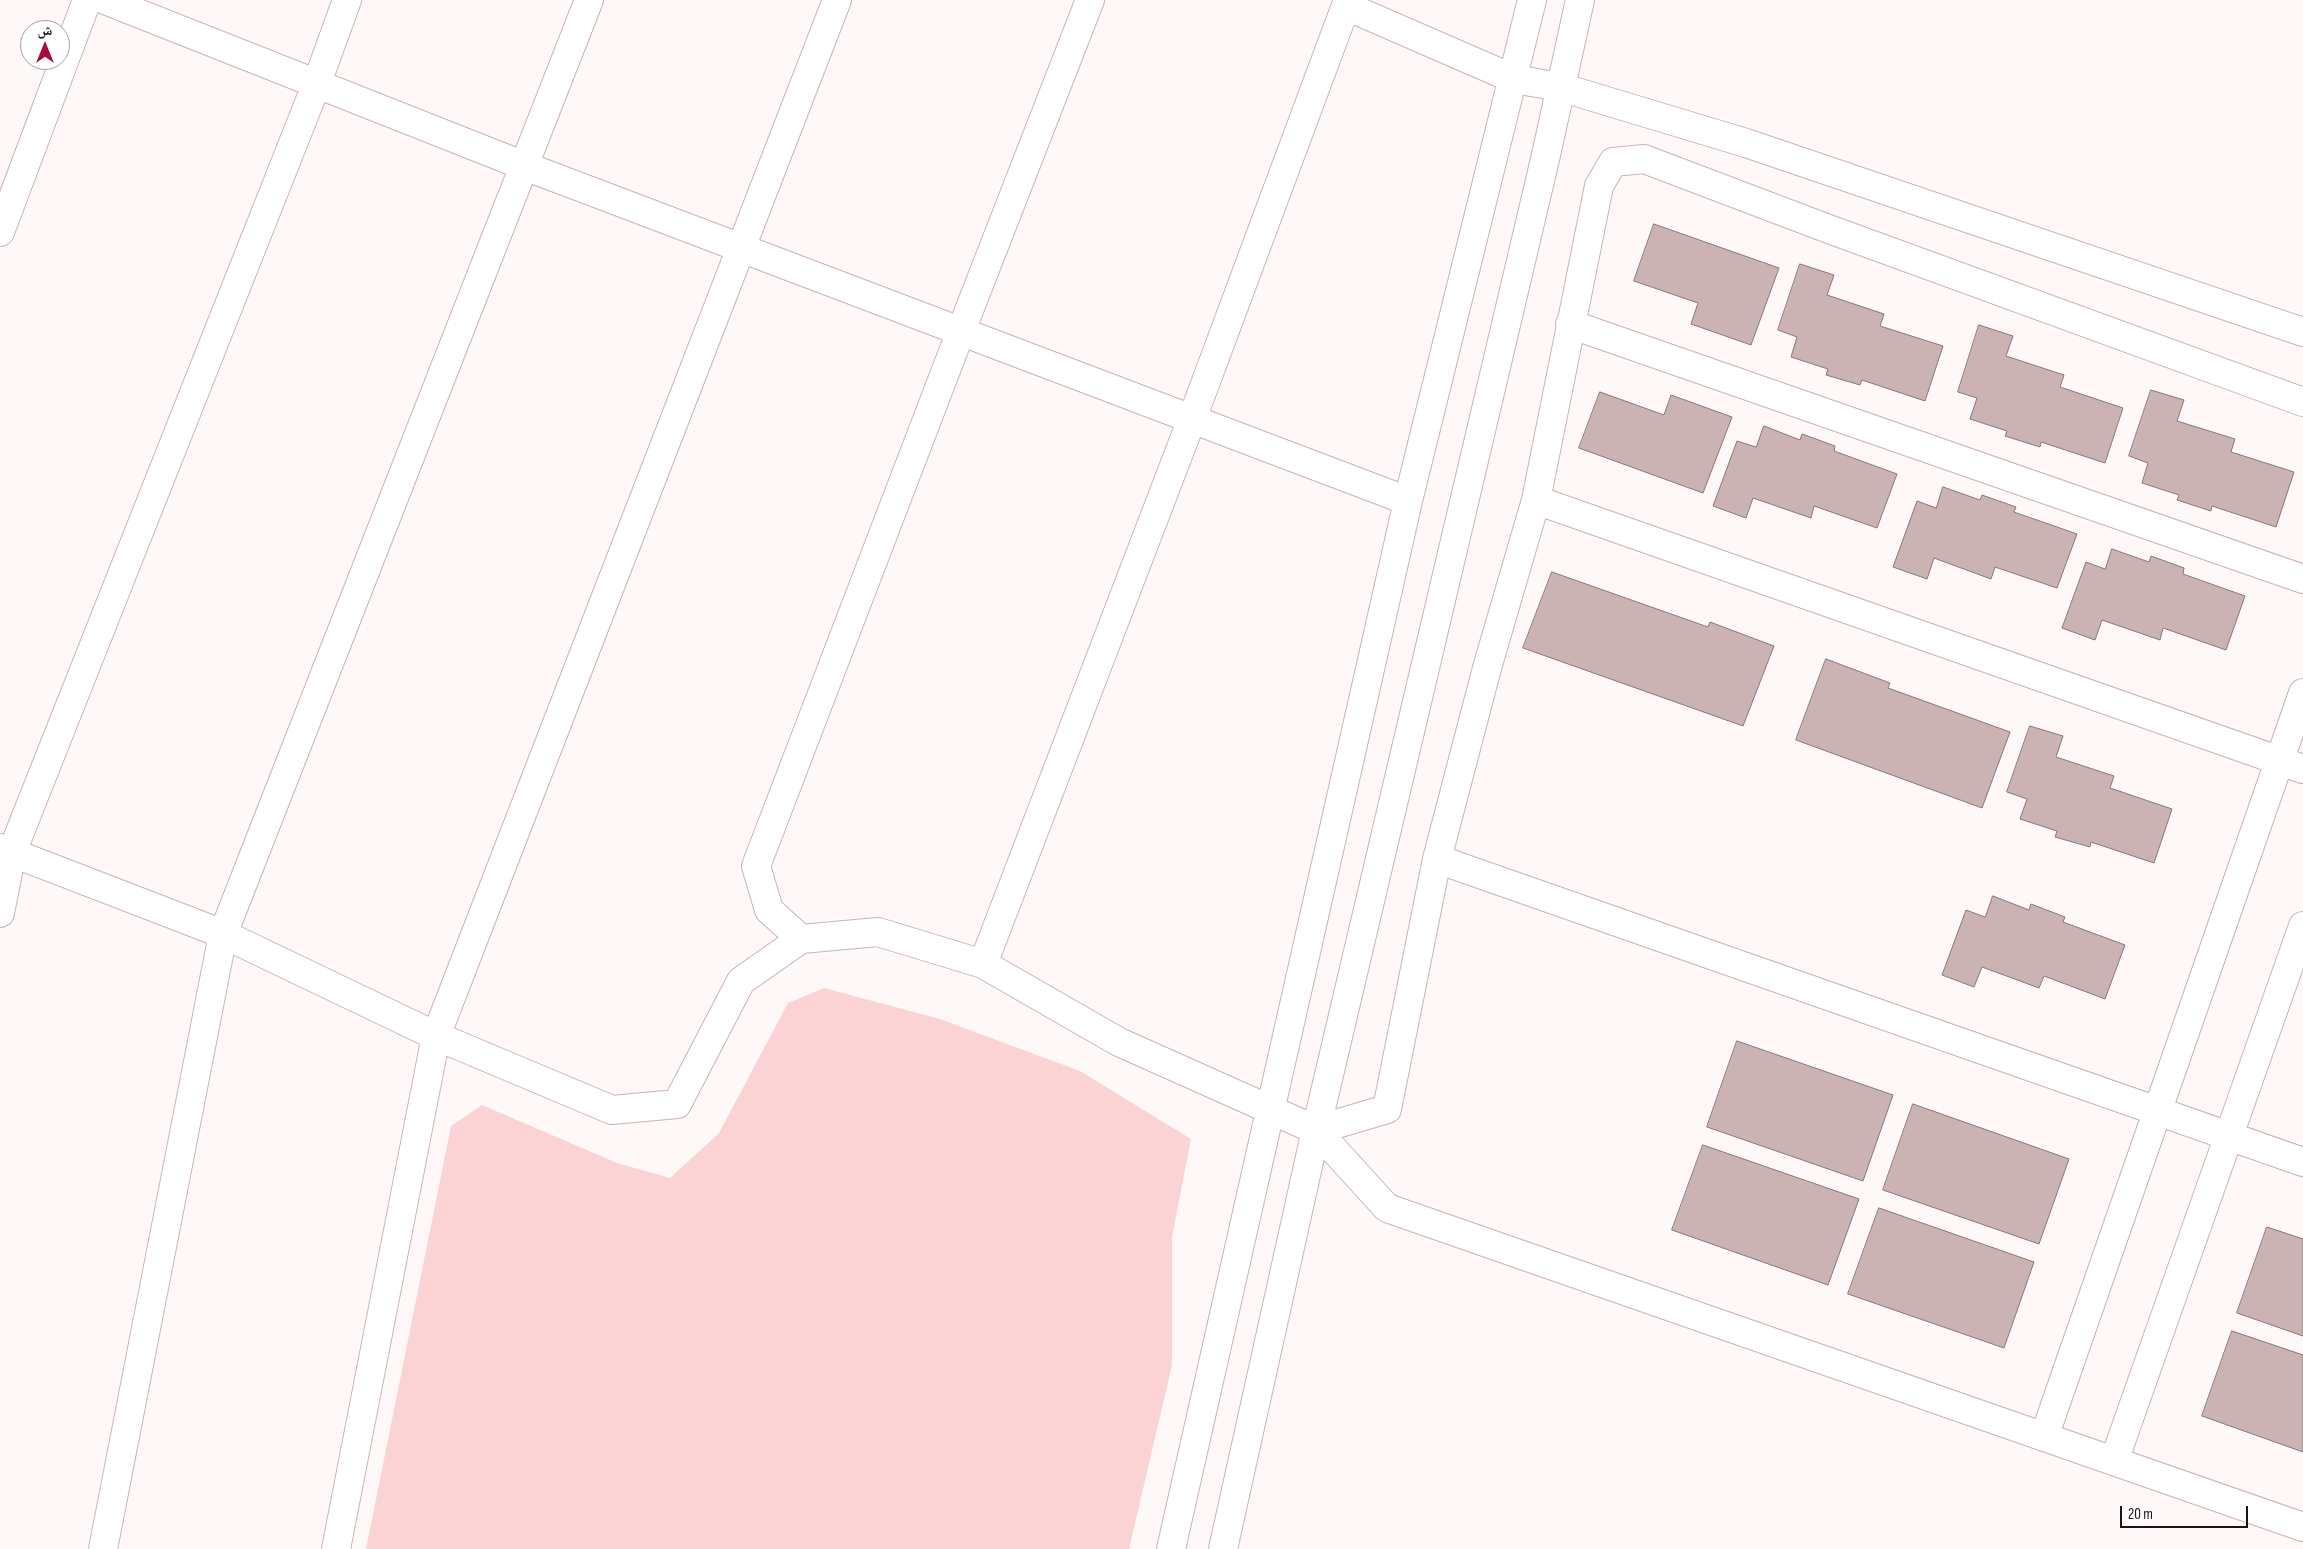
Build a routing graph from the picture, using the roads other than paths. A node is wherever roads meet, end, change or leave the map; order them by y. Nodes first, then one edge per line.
1 (87, 0) edge
2 (104, 0) edge
3 (348, 0) edge
4 (589, 0) edge
5 (837, 0) edge
6 (1090, 0) edge
7 (1532, 0) edge
8 (1580, 0) edge
9 (1347, 3) edge
10 (1514, 79) junction
11 (317, 83) junction
12 (1560, 88) junction
13 (522, 165) junction
14 (0, 232) edge
15 (741, 247) junction
16 (1570, 324) junction
17 (960, 331) junction
18 (2303, 332) edge
19 (2303, 402) edge
20 (1192, 419) junction
21 (1536, 500) junction
22 (1408, 501) junction
23 (2303, 579) edge
24 (2303, 693) edge
25 (2291, 764) edge
26 (6, 850) edge
27 (1437, 860) junction
28 (0, 913) edge
29 (2303, 926) edge
30 (222, 934) junction
31 (801, 939) junction
32 (983, 964) junction
33 (436, 1036) junction
34 (1269, 1110) junction
35 (2158, 1111) junction
36 (1316, 1130) junction
37 (2227, 1135) junction
38 (2303, 1162) edge
39 (2044, 1437) junction
40 (2114, 1461) junction
41 (2303, 1527) edge
42 (103, 1549) edge
43 (336, 1549) edge
44 (1171, 1549) edge
45 (1223, 1549) edge

1 - 14 street
2 - 11 street
3 - 11 street
4 - 13 street
5 - 15 street
6 - 17 street
7 - 10 street
8 - 12 street
9 - 10 street
9 - 20 street
10 - 12 street
10 - 22 street
11 - 13 street
11 - 26 street
12 - 18 street
12 - 36 street
13 - 15 street
13 - 30 street
15 - 17 street
15 - 33 street
16 - 19 street
16 - 21 street
16 - 23 street
17 - 20 street
17 - 31 street
20 - 22 street
20 - 32 street
21 - 25 street
21 - 27 street
22 - 34 street
24 - 25 street
25 - 35 street
26 - 28 street
26 - 30 street
27 - 35 street
27 - 36 street
29 - 37 street
30 - 33 street
30 - 42 street
31 - 32 street
31 - 33 street
32 - 34 street
33 - 43 street
34 - 36 street
34 - 44 street
35 - 37 street
35 - 39 street
36 - 39 street
36 - 45 street
37 - 38 street
37 - 40 street
39 - 40 street
40 - 41 street

